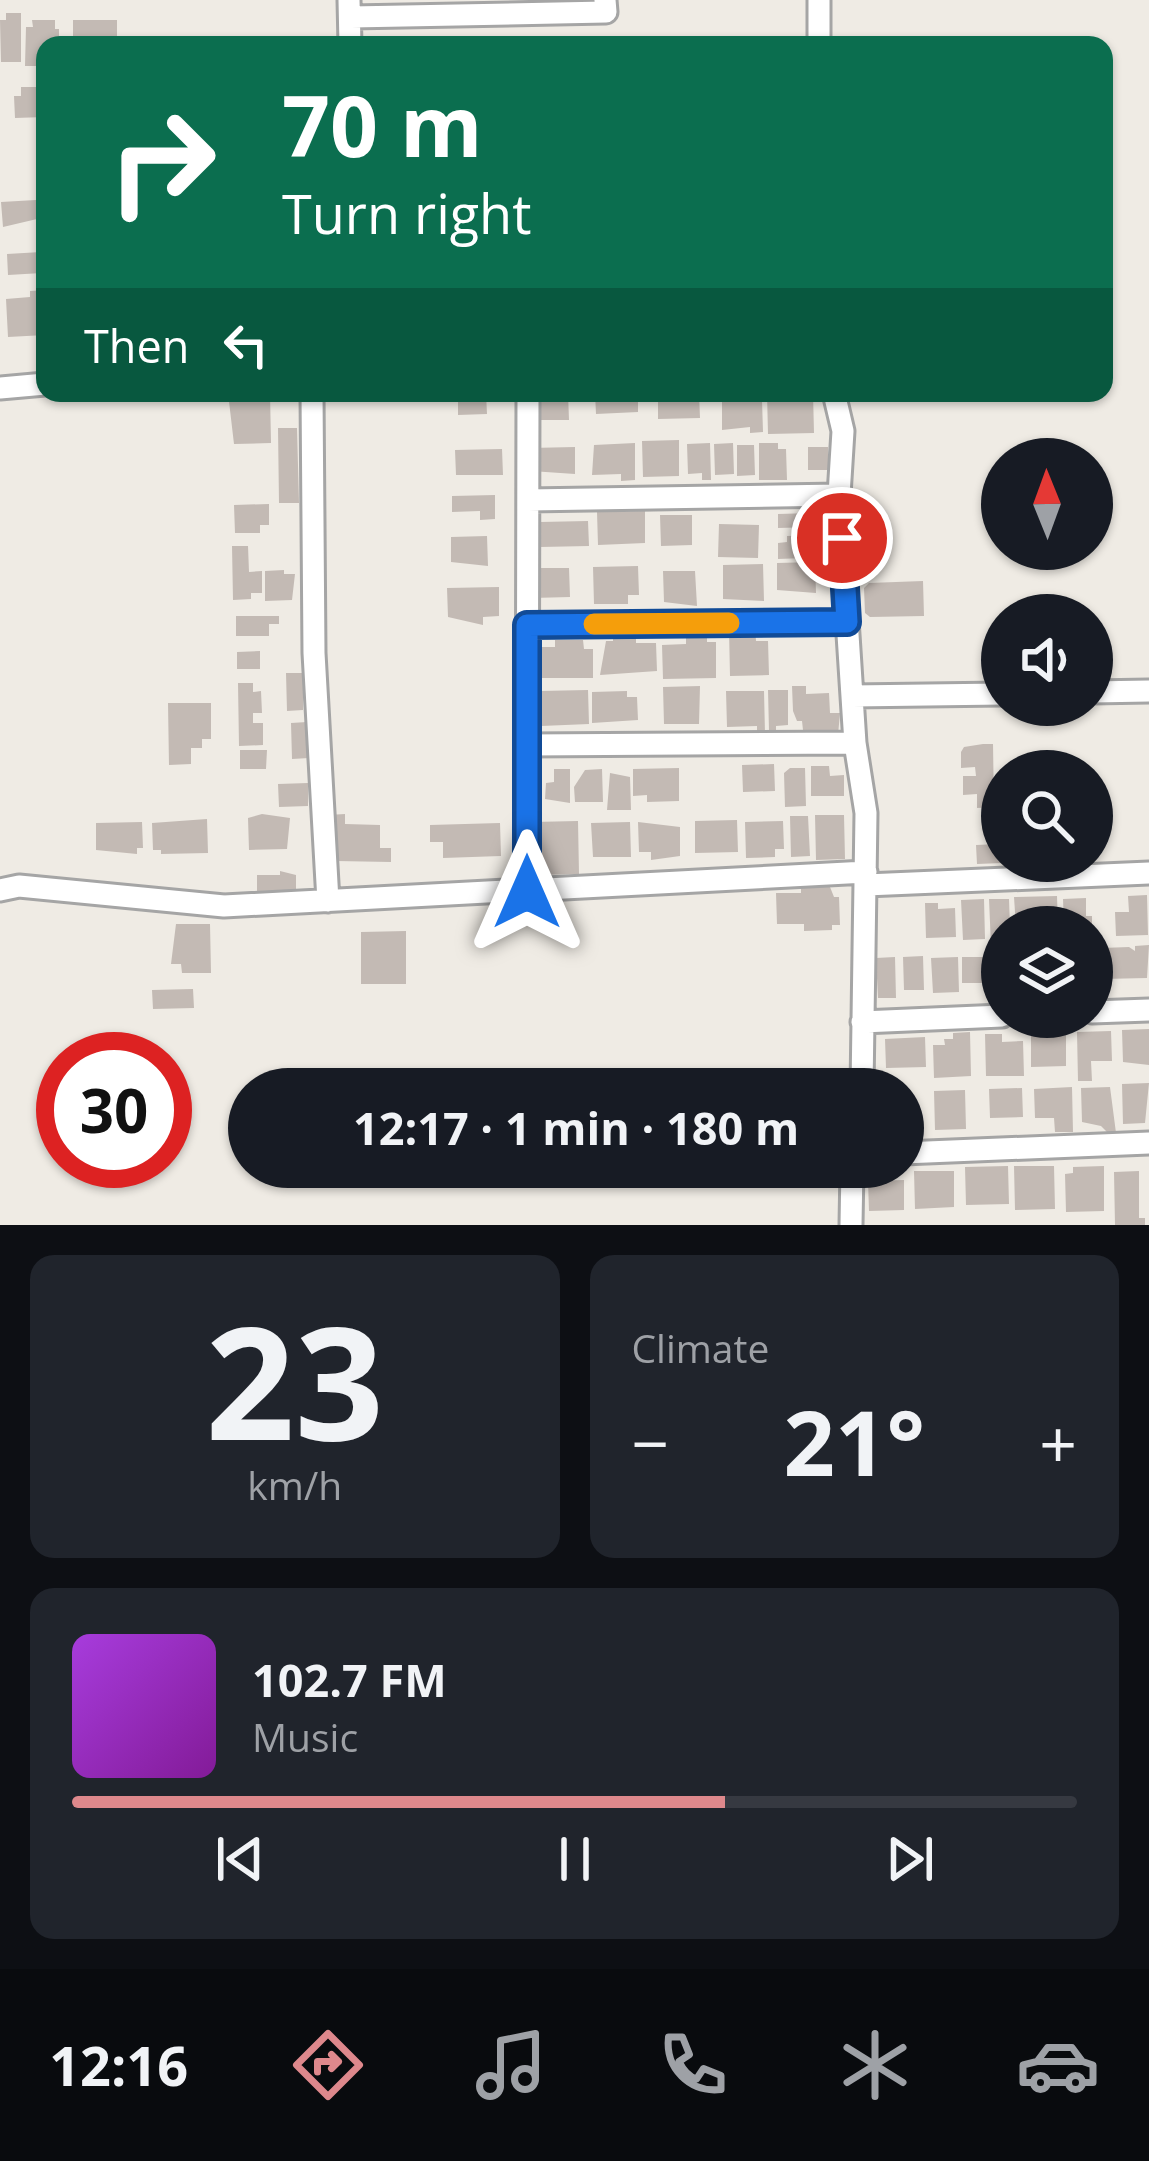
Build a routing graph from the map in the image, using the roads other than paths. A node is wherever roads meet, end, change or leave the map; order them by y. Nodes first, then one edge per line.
1 (605, 0) edge
2 (820, 0) edge
3 (350, 9) edge
4 (819, 36) edge
5 (36, 385) edge
6 (0, 388) edge
7 (312, 402) edge
8 (528, 402) edge
9 (836, 402) edge
10 (839, 495) junction
11 (528, 500) junction
12 (847, 622) junction
13 (527, 625) junction
14 (1113, 692) edge
15 (1149, 692) edge
16 (981, 694) edge
17 (852, 696) junction
18 (855, 743) junction
19 (527, 745) junction
20 (1149, 873) edge
21 (866, 878) junction
22 (0, 890) edge
23 (527, 892) junction
24 (328, 901) junction
25 (1149, 1010) edge
26 (1113, 1011) edge
27 (981, 1017) edge
28 (862, 1022) junction
29 (862, 1068) edge
30 (1149, 1143) edge
31 (924, 1153) edge
32 (852, 1188) edge
33 (851, 1225) edge

1 - 3 street
2 - 4 street
5 - 6 street
7 - 24 street
8 - 11 street
9 - 10 street
10 - 11 street
10 - 12 street
11 - 13 street
12 - 13 street
12 - 17 street
13 - 19 street
14 - 15 street
16 - 17 street
17 - 18 street
18 - 19 street
18 - 21 street
19 - 23 street
20 - 21 street
21 - 23 street
21 - 28 street
22 - 24 street
23 - 24 street
25 - 26 street
27 - 28 street
28 - 29 street
30 - 31 street
32 - 33 street

